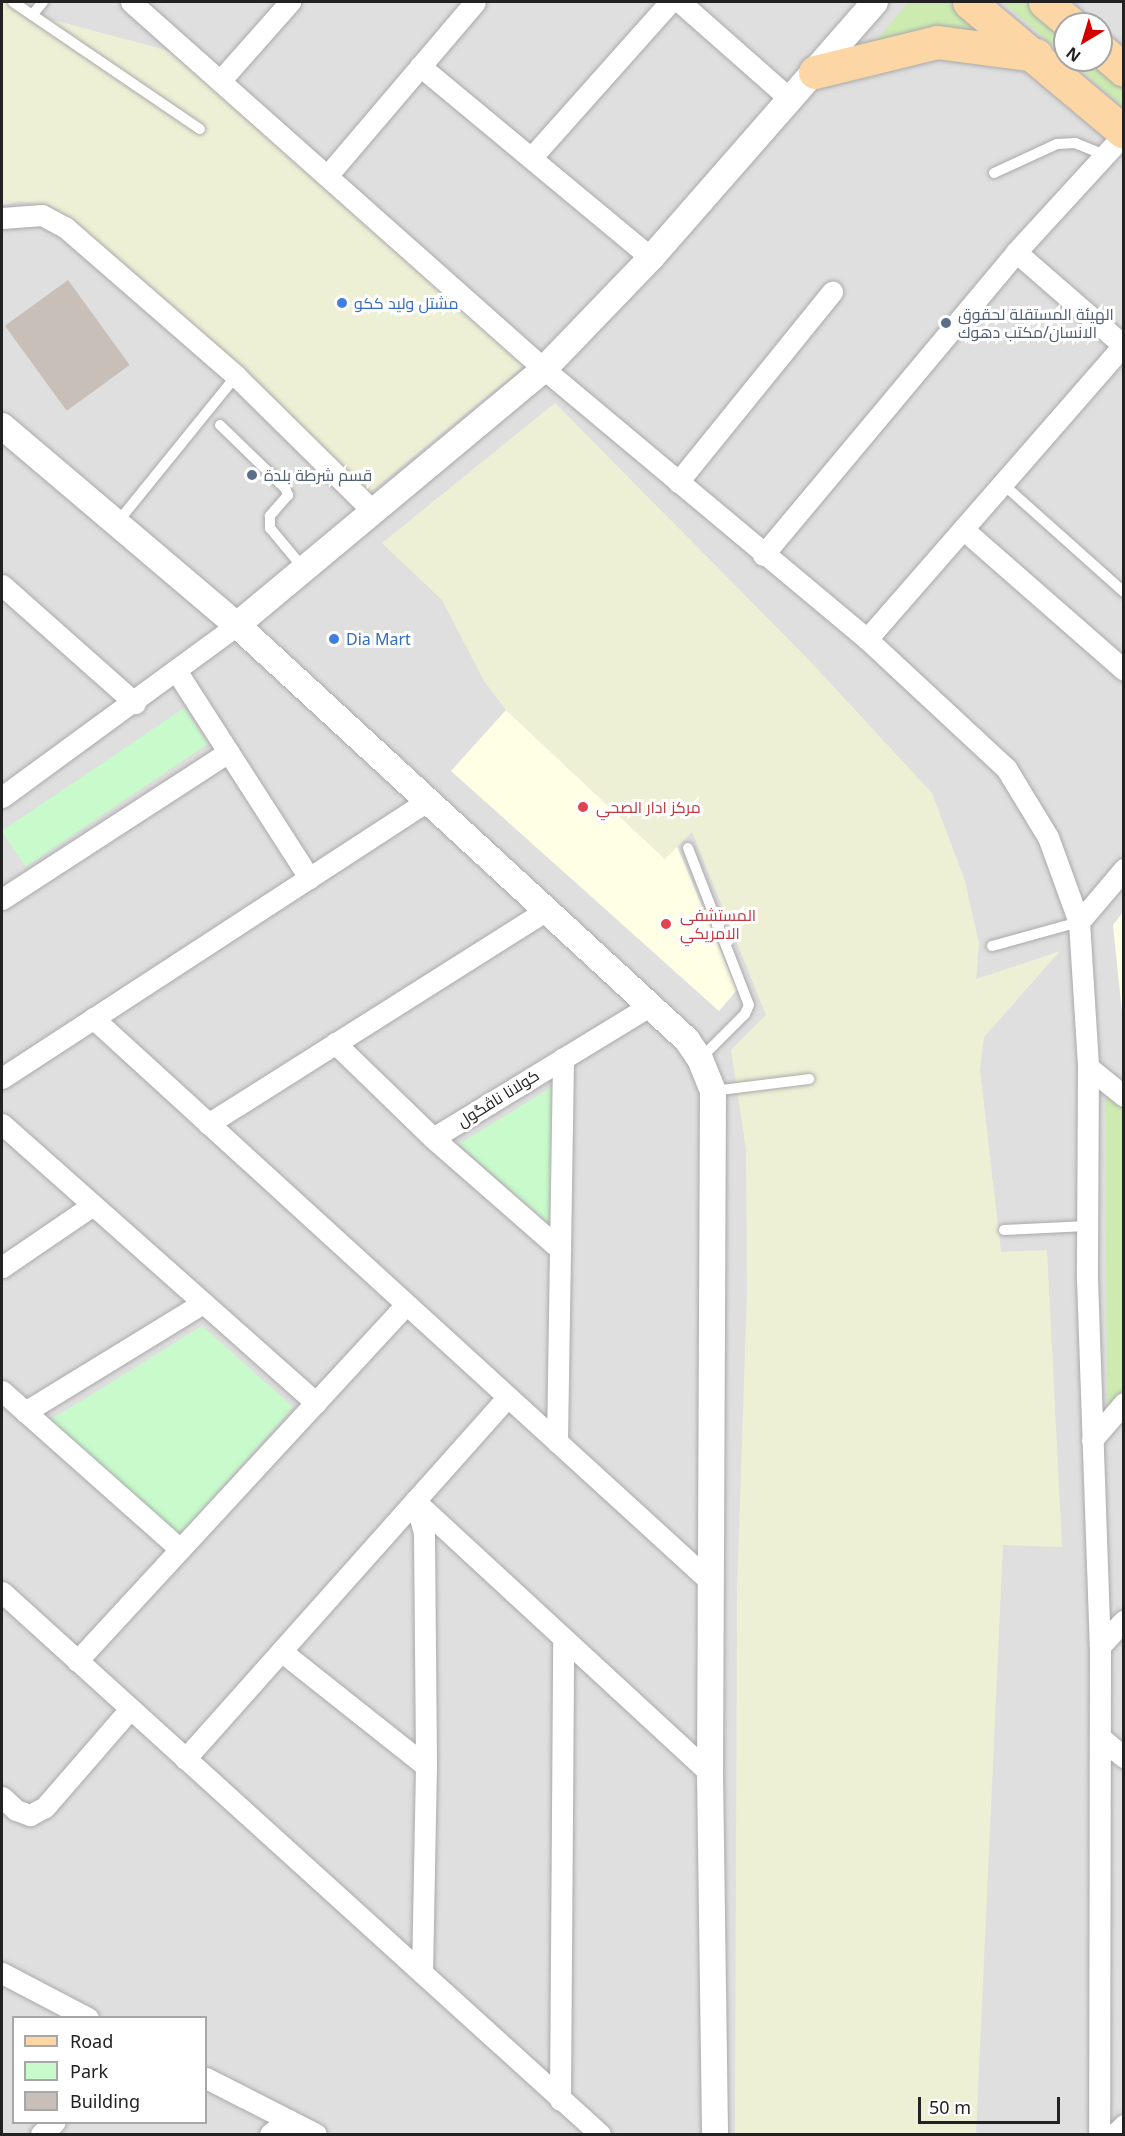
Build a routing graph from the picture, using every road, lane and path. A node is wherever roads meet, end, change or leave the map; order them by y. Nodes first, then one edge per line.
1 (13, 2) edge
2 (43, 2) edge
3 (130, 2) edge
4 (290, 2) edge
5 (475, 2) edge
6 (670, 2) edge
7 (680, 2) edge
8 (875, 2) edge
9 (969, 2) edge
10 (32, 15) junction
11 (1036, 55) junction
12 (420, 66) junction
13 (815, 72) junction
14 (220, 81) junction
15 (791, 100) junction
16 (200, 129) dead end
17 (1117, 140) edge
18 (531, 158) junction
19 (994, 173) dead end
20 (327, 176) junction
21 (2, 218) edge
22 (1016, 252) junction
23 (651, 258) junction
24 (832, 292) dead end
25 (1123, 346) edge
26 (544, 369) junction
27 (236, 376) junction
28 (220, 425) dead end
29 (2, 426) edge
30 (678, 482) junction
31 (1003, 484) junction
32 (373, 511) junction
33 (116, 523) junction
34 (963, 529) junction
35 (764, 555) junction
36 (304, 569) junction
37 (2, 585) edge
38 (1124, 592) edge
39 (237, 625) junction
40 (867, 639) junction
41 (1122, 666) edge
42 (177, 672) junction
43 (135, 703) junction
44 (228, 752) junction
45 (2, 797) edge
46 (427, 801) junction
47 (688, 849) dead end
48 (1124, 869) edge
49 (309, 878) junction
50 (2, 899) edge
51 (546, 910) junction
52 (1079, 922) junction
53 (992, 946) dead end
54 (649, 1006) junction
55 (93, 1018) junction
56 (335, 1043) junction
57 (563, 1058) junction
58 (700, 1059) junction
59 (1088, 1067) junction
60 (2, 1078) edge
61 (809, 1079) dead end
62 (713, 1091) junction
63 (1124, 1096) edge
64 (208, 1124) junction
65 (2, 1125) edge
66 (434, 1138) junction
67 (93, 1205) junction
68 (1087, 1226) junction
69 (1004, 1230) dead end
70 (560, 1249) junction
71 (2, 1266) edge
72 (203, 1303) junction
73 (406, 1305) junction
74 (2, 1391) edge
75 (508, 1397) junction
76 (316, 1402) junction
77 (1124, 1402) edge
78 (25, 1412) junction
79 (1092, 1440) junction
80 (557, 1442) junction
81 (415, 1501) junction
82 (180, 1549) junction
83 (712, 1582) junction
84 (2, 1592) edge
85 (1124, 1620) edge
86 (563, 1638) junction
87 (1100, 1646) junction
88 (280, 1651) junction
89 (77, 1661) junction
90 (130, 1709) junction
91 (1101, 1738) junction
92 (1124, 1758) edge
93 (185, 1759) junction
94 (426, 1766) junction
95 (710, 1773) junction
96 (2, 1797) edge
97 (422, 1973) junction
98 (5, 1980) edge
99 (84, 2016) edge
100 (207, 2079) edge
101 (560, 2100) junction
102 (288, 2120) junction
103 (53, 2124) edge
104 (1124, 2125) edge
105 (41, 2134) edge
106 (270, 2134) edge
107 (316, 2134) edge
108 (600, 2134) edge
109 (716, 2134) edge
110 (1099, 2134) edge
111 (1115, 2134) edge

1 - 10 lane
2 - 10 lane
3 - 14 street
4 - 14 street
5 - 12 street
6 - 18 street
7 - 15 street
8 - 13 street
9 - 11 main road
10 - 16 lane
11 - 13 main road
11 - 17 main road
12 - 18 street
12 - 20 street
13 - 15 street
14 - 20 street
15 - 23 street
17 - 19 lane
17 - 22 street
18 - 23 street
20 - 26 street
21 - 27 street
22 - 25 street
22 - 35 street
23 - 26 street
24 - 30 street
25 - 31 street
26 - 30 street
26 - 32 street
27 - 32 street
27 - 33 lane
28 - 36 lane
29 - 33 street
30 - 35 street
31 - 34 street
31 - 38 lane
32 - 36 street
33 - 39 street
34 - 40 street
34 - 41 street
35 - 40 street
36 - 39 street
37 - 43 street
39 - 42 street
39 - 46 street
40 - 52 street
42 - 43 street
42 - 44 street
43 - 45 street
44 - 49 street
44 - 50 street
46 - 49 street
46 - 51 street
47 - 58 lane
48 - 52 street
49 - 55 street
51 - 54 street
51 - 56 street
52 - 53 lane
52 - 59 street
54 - 57 street, کولانا ناڤگول
54 - 58 street
55 - 60 street
55 - 64 street
56 - 64 street
56 - 66 street
57 - 66 street, کولانا ناڤگول
57 - 70 street
58 - 62 street
59 - 63 street
59 - 68 street
61 - 62 lane
62 - 83 street
64 - 73 street
65 - 67 street
66 - 70 street
67 - 71 street
67 - 72 street
68 - 69 lane
68 - 79 street
70 - 80 street
72 - 76 street
72 - 78 street
73 - 75 street
73 - 76 street
74 - 78 street
75 - 80 street
75 - 81 street
76 - 82 street
77 - 79 street
78 - 82 street
79 - 87 street
80 - 83 street
81 - 86 street
81 - 88 street
81 - 94 street
82 - 89 street
83 - 95 street
84 - 89 street
85 - 87 street
86 - 95 street
86 - 101 street
87 - 91 street
88 - 93 street
88 - 94 street
89 - 90 street
90 - 93 street
90 - 96 street
91 - 92 street
91 - 110 street
93 - 97 street
94 - 97 street
95 - 109 street
97 - 101 street
98 - 99 street
100 - 102 street
101 - 108 street
102 - 106 street
102 - 107 street
103 - 105 street
104 - 111 street

